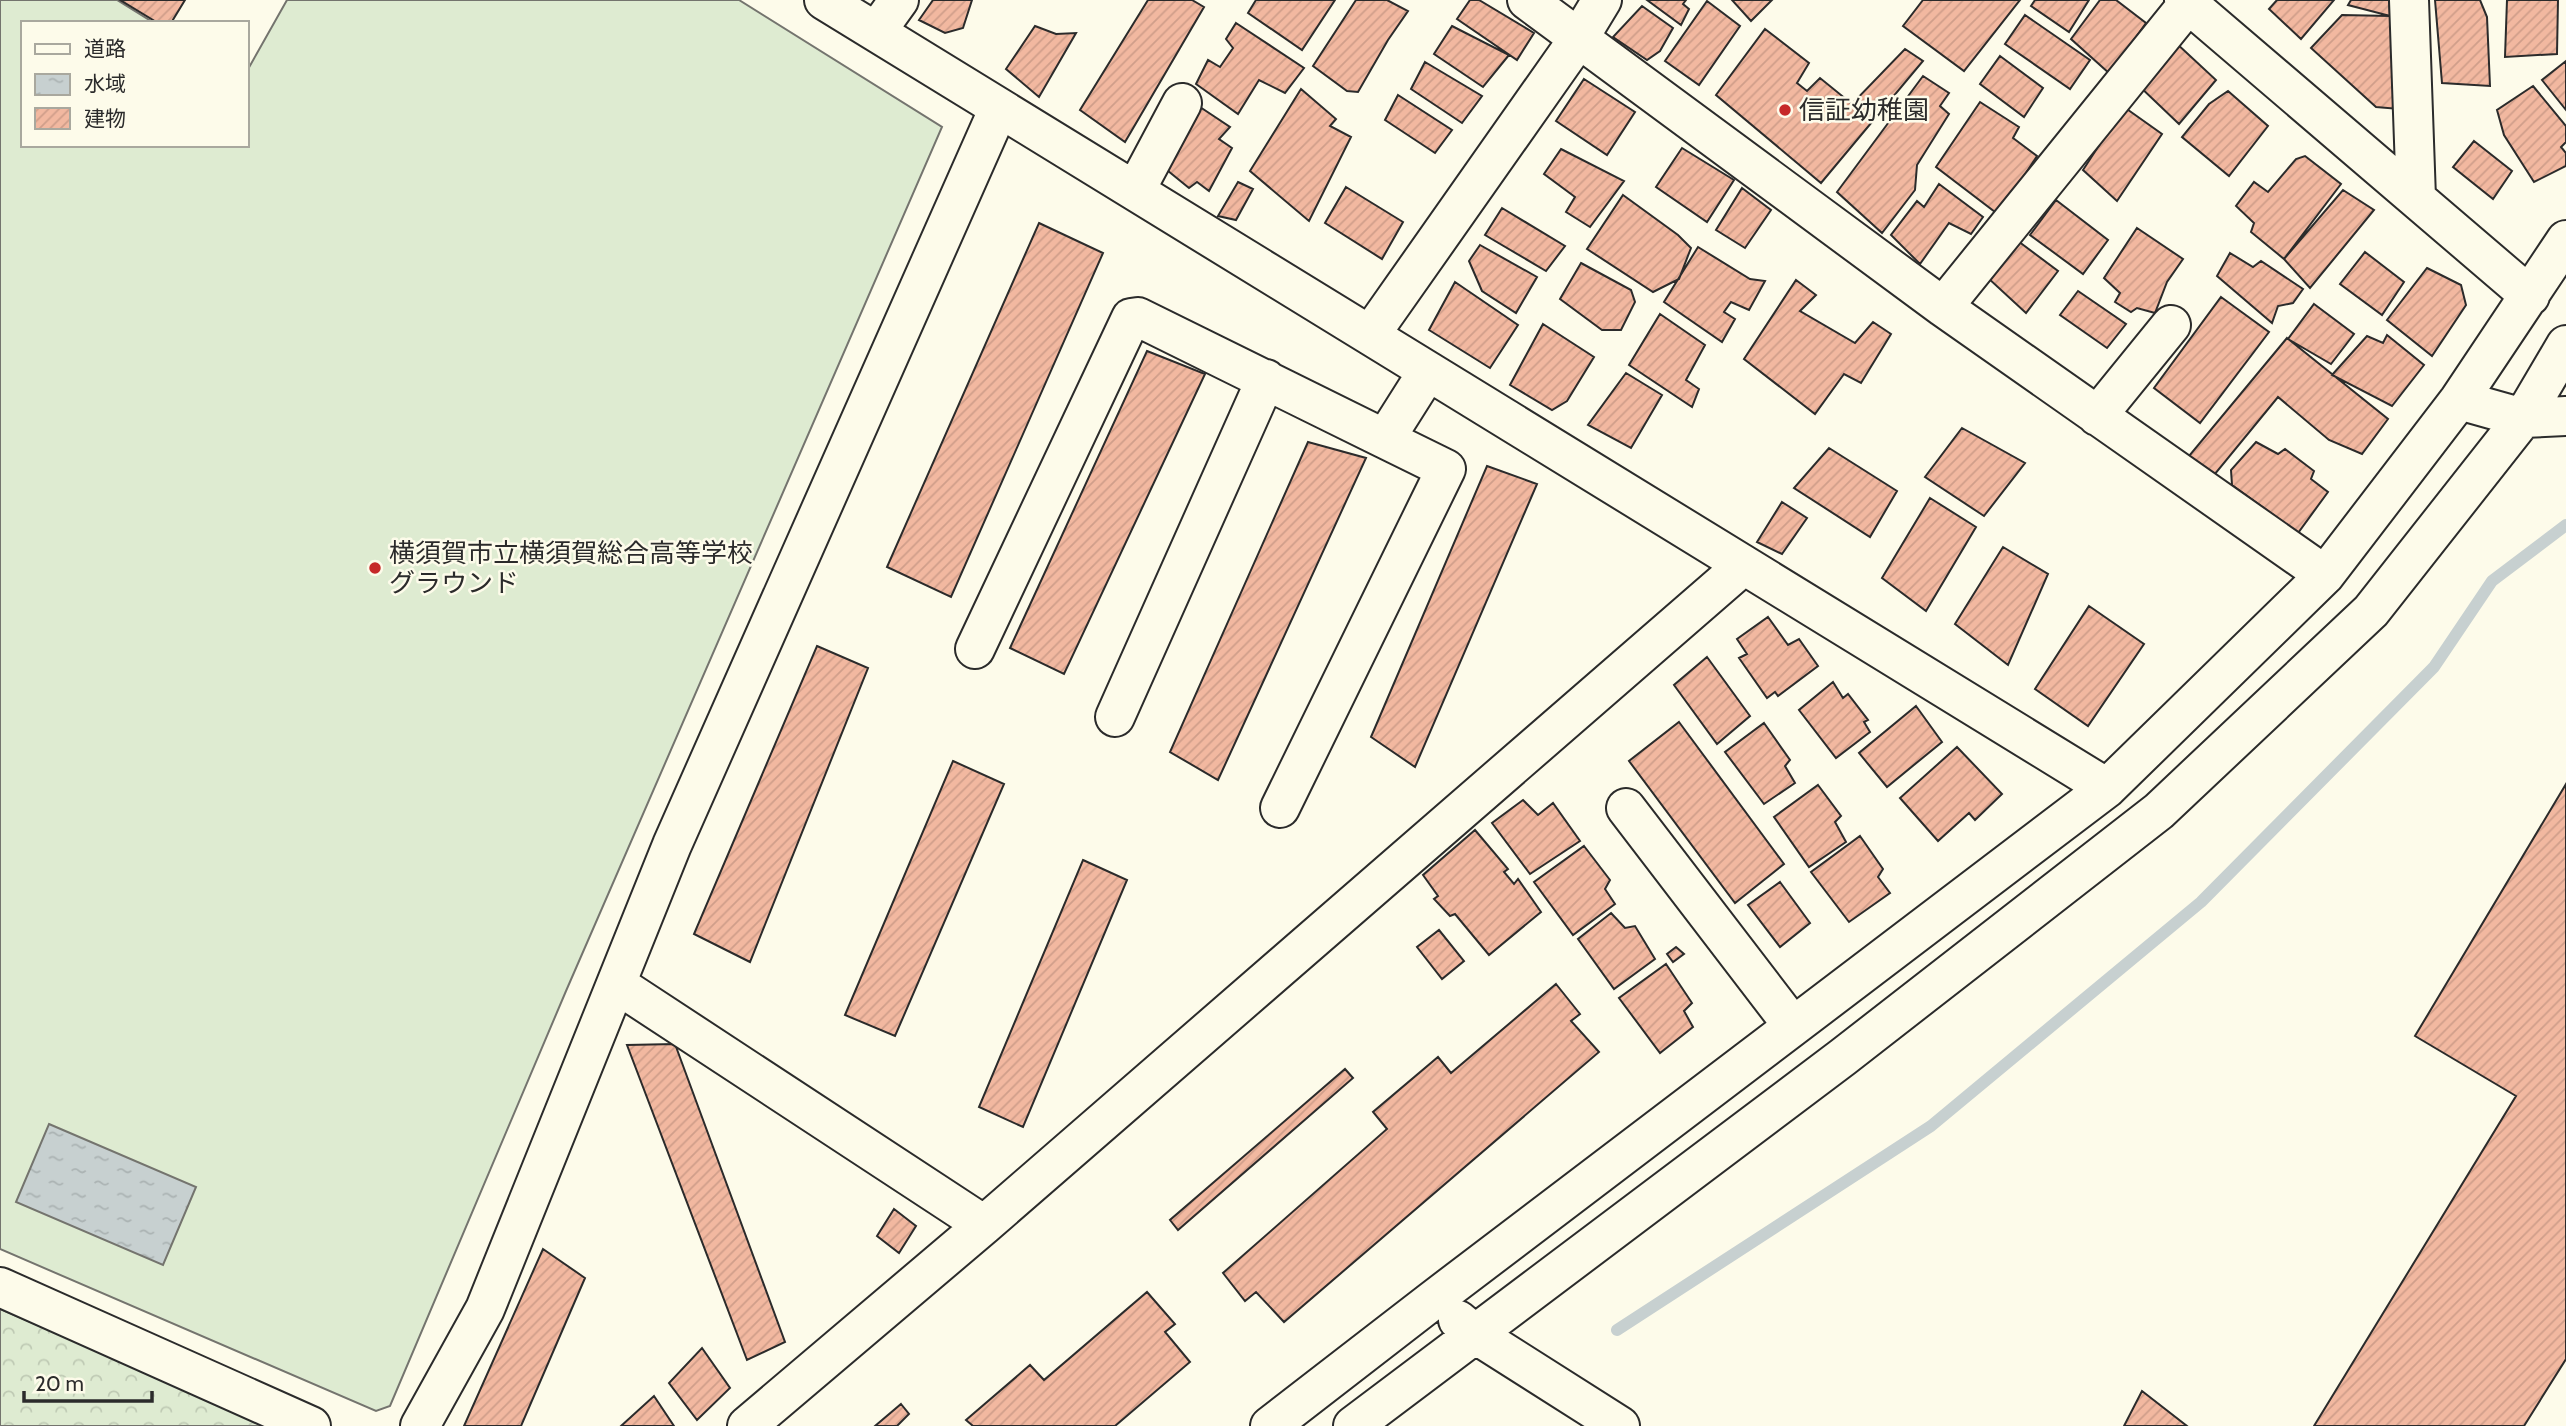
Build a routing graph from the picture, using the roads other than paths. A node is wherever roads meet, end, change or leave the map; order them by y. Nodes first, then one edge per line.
1 (824, 0) edge
2 (899, 0) edge
3 (1527, 0) edge
4 (1602, 0) edge
5 (2409, 0) edge
6 (2186, 2) edge
7 (876, 32) junction
8 (1579, 38) junction
9 (1182, 103) dead end
10 (999, 107) junction
11 (1135, 191) junction
12 (2416, 198) junction
13 (2566, 240) edge
14 (2530, 296) junction
15 (1943, 307) junction
16 (2171, 325) dead end
17 (1370, 335) junction
18 (2566, 345) edge
19 (1428, 371) junction
20 (1266, 379) junction
21 (2459, 400) junction
22 (2097, 416) junction
23 (2566, 416) edge
24 (2522, 418) junction
25 (1385, 439) junction
26 (1744, 565) junction
27 (2325, 575) junction
28 (975, 649) dead end
29 (1115, 717) dead end
30 (2107, 788) junction
31 (1280, 808) dead end
32 (1626, 808) dead end
33 (618, 985) junction
34 (1793, 1026) junction
35 (984, 1225) junction
36 (0, 1287) edge
37 (1433, 1300) junction
38 (1475, 1334) junction
39 (311, 1426) edge
40 (420, 1426) edge
41 (747, 1426) edge
42 (1270, 1426) edge
43 (1353, 1426) edge
44 (1620, 1426) edge

1 - 7 street
2 - 7 street
3 - 8 street
4 - 8 street
5 - 12 street
6 - 12 street
6 - 15 street
7 - 10 street
8 - 15 street
8 - 17 street
9 - 11 street
10 - 11 street
10 - 33 street
11 - 17 street
12 - 14 street
13 - 14 street
14 - 21 street
15 - 22 street
16 - 22 street
17 - 19 street
18 - 24 street
19 - 25 street
19 - 26 street
20 - 25 street
20 - 28 street
20 - 29 street
21 - 24 street
21 - 27 street
22 - 27 street
23 - 24 street
24 - 38 street
25 - 31 street
26 - 30 street
26 - 35 street
27 - 30 street
30 - 34 street
32 - 34 street
33 - 35 street
33 - 40 street
34 - 37 street
35 - 41 street
36 - 39 street
37 - 38 street
37 - 42 street
38 - 43 street
38 - 44 street

